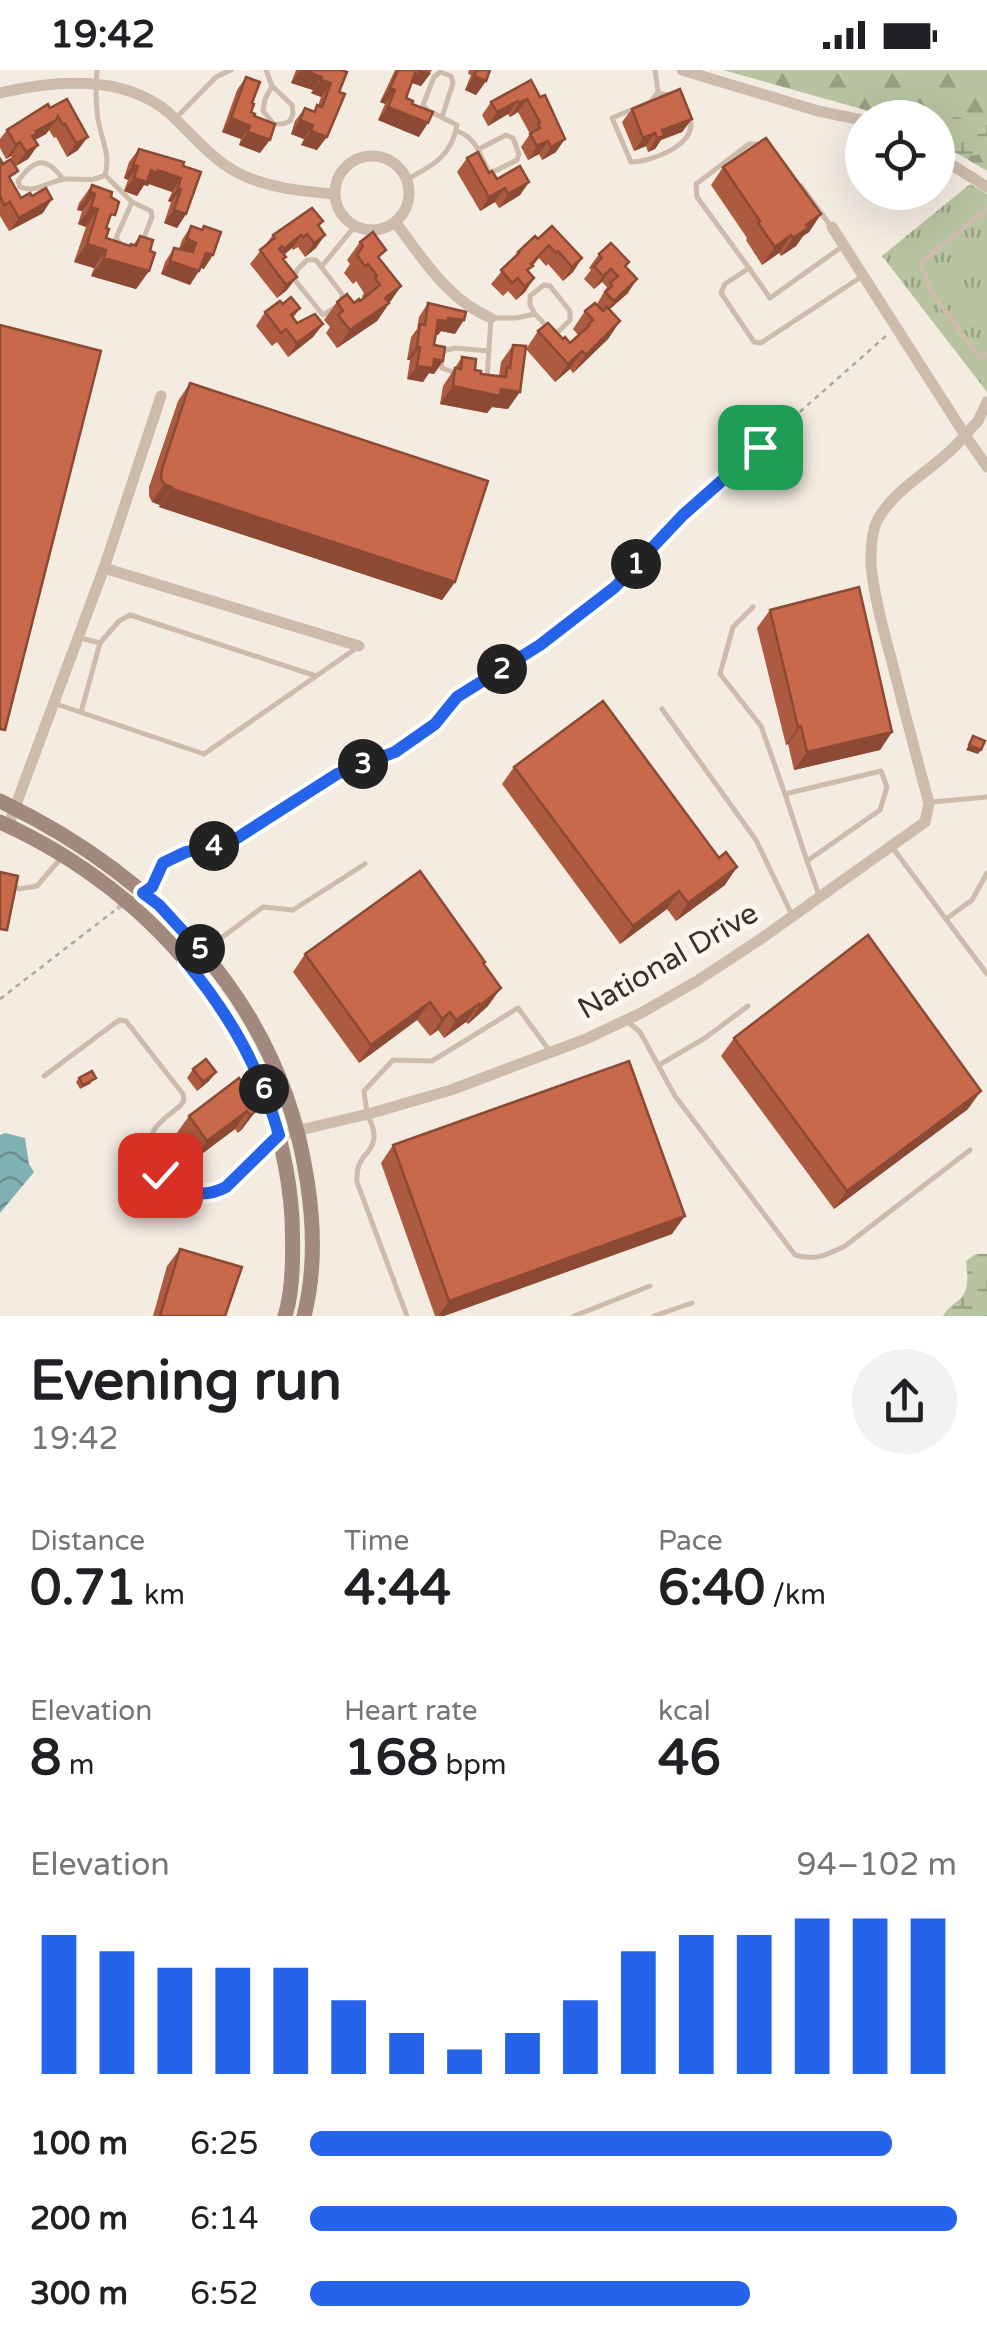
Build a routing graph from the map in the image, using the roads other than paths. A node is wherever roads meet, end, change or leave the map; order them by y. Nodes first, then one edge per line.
1 (98, 70) edge
2 (230, 70) edge
3 (266, 70) edge
4 (655, 70) edge
5 (682, 70) edge
6 (96, 84) junction
7 (272, 86) junction
8 (0, 93) edge
9 (658, 93) junction
10 (442, 117) junction
11 (845, 117) edge
12 (176, 119) junction
13 (456, 131) junction
14 (768, 146) edge
15 (479, 149) junction
16 (955, 167) edge
17 (105, 175) junction
18 (63, 179) junction
19 (406, 180) junction
20 (801, 186) edge
21 (987, 187) edge
22 (334, 194) junction
23 (132, 202) junction
24 (987, 209) edge
25 (395, 222) junction
26 (355, 226) junction
27 (832, 227) joint
28 (844, 246) junction
29 (322, 267) junction
30 (749, 268) junction
31 (864, 275) junction
32 (536, 314) junction
33 (490, 318) junction
34 (489, 351) junction
35 (987, 353) edge
36 (467, 374) edge
37 (477, 376) edge
38 (162, 396) dead end
39 (987, 402) edge
40 (965, 434) junction
41 (987, 467) edge
42 (104, 568) junction
43 (753, 607) dead end
44 (78, 638) junction
45 (100, 643) junction
46 (359, 646) joint
47 (316, 676) junction
48 (53, 703) junction
49 (662, 709) dead end
50 (81, 712) junction
51 (786, 794) junction
52 (987, 797) edge
53 (929, 802) junction
54 (8, 804) edge
55 (4, 824) edge
56 (892, 847) junction
57 (62, 856) junction
58 (807, 861) junction
59 (365, 864) dead end
60 (987, 874) edge
61 (0, 878) edge
62 (148, 890) junction
63 (820, 898) junction
64 (123, 905) junction
65 (792, 916) junction
66 (946, 920) junction
67 (202, 952) junction
68 (187, 963) junction
69 (987, 974) edge
70 (748, 1006) dead end
71 (626, 1020) junction
72 (551, 1053) junction
73 (659, 1065) junction
74 (44, 1076) dead end
75 (368, 1114) junction
76 (297, 1130) junction
77 (279, 1135) junction
78 (970, 1150) dead end
79 (650, 1286) dead end
80 (692, 1303) dead end
81 (285, 1316) edge
82 (304, 1316) edge
83 (407, 1316) edge
84 (574, 1316) edge
85 (654, 1316) edge

1 - 6 lane
2 - 12 lane
3 - 7 lane
4 - 9 lane
5 - 11 street
6 - 8 street
6 - 12 street
6 - 17 lane
7 - 7 lane
9 - 9 lane
10 - 10 lane
10 - 13 lane
12 - 22 street
13 - 15 lane
13 - 19 lane
14 - 30 lane
15 - 15 lane
16 - 21 street
17 - 18 lane
17 - 23 lane
18 - 18 lane
19 - 22 street
19 - 25 street
20 - 27 lane
22 - 26 street
23 - 23 lane
24 - 35 lane
25 - 26 street
25 - 33 street
26 - 29 lane
27 - 28 street
28 - 30 lane
28 - 31 street
29 - 29 lane
30 - 31 lane
31 - 40 street
32 - 32 lane
32 - 33 lane
33 - 34 lane
34 - 36 lane
34 - 37 lane
38 - 42 street
39 - 40 street
40 - 41 street
40 - 53 street
42 - 44 street
42 - 46 street
43 - 51 lane
44 - 45 lane
44 - 48 street
45 - 47 lane
45 - 50 lane
46 - 47 lane
47 - 50 lane
48 - 50 lane
48 - 54 street
49 - 65 lane
51 - 58 lane
51 - 58 lane
52 - 53 lane
53 - 56 street, National Drive
54 - 55 street
54 - 62 street
55 - 57 street
56 - 63 street, National Drive
56 - 66 lane
57 - 61 lane
57 - 64 street
58 - 63 lane
59 - 67 lane
60 - 66 lane
62 - 64 lane
62 - 67 street
63 - 65 street, National Drive
64 - 68 street
65 - 71 street, National Drive
66 - 69 lane
67 - 68 lane
67 - 76 street
68 - 77 street
70 - 73 lane
71 - 72 street, National Drive
71 - 73 lane
72 - 75 street, National Drive
72 - 75 lane
73 - 78 lane
74 - 77 lane
75 - 76 street, National Drive
75 - 83 lane
76 - 77 street, National Drive
76 - 82 street
77 - 81 street
79 - 84 lane
80 - 85 lane

